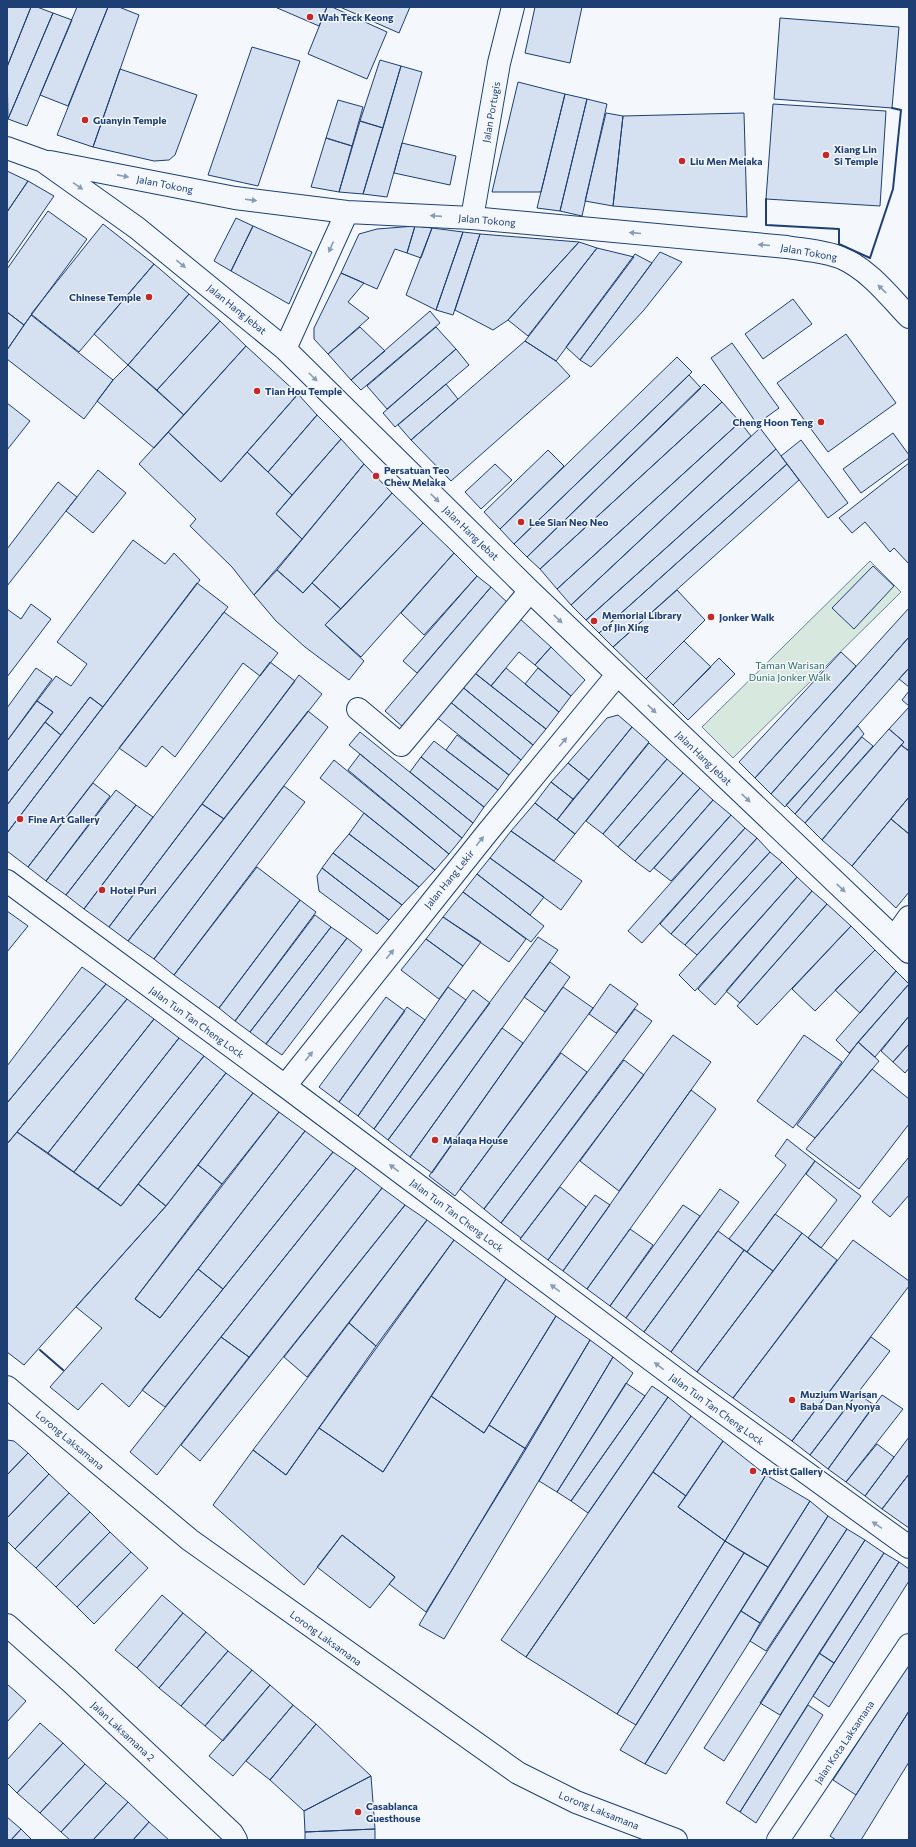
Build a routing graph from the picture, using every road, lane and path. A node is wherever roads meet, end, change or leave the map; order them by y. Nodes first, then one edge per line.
1 (512, 7) edge
2 (7, 148) edge
3 (43, 161) junction
4 (347, 212) junction
5 (472, 218) junction
6 (909, 317) edge
7 (285, 349) junction
8 (530, 592) junction
9 (617, 675) junction
10 (358, 709) dead end
11 (7, 881) edge
12 (909, 917) edge
13 (901, 945) edge
14 (285, 1086) junction
15 (7, 1387) edge
16 (909, 1547) edge
17 (7, 1625) edge
18 (909, 1645) edge
19 (236, 1840) edge
20 (676, 1840) edge
21 (778, 1840) edge

1 - 5 street, Jalan Portugis
2 - 3 street, Jalan Hang Jebat
3 -> 4 street, Jalan Tokong
3 -> 7 street, Jalan Hang Jebat
5 -> 4 street, Jalan Tokong
4 -> 7 street
6 -> 5 street, Jalan Tokong
7 -> 8 street, Jalan Hang Jebat
8 -> 9 street, Jalan Hang Jebat
8 - 10 street
9 -> 13 street, Jalan Hang Jebat
14 -> 9 street, Jalan Hang Lekir
11 - 14 street, Jalan Tun Tan Cheng Lock
12 - 13 street
16 -> 14 street, Jalan Tun Tan Cheng Lock
15 - 20 street, Lorong Laksamana
17 - 19 street, Jalan Laksamana 2
18 - 21 street, Jalan Kota Laksamana

